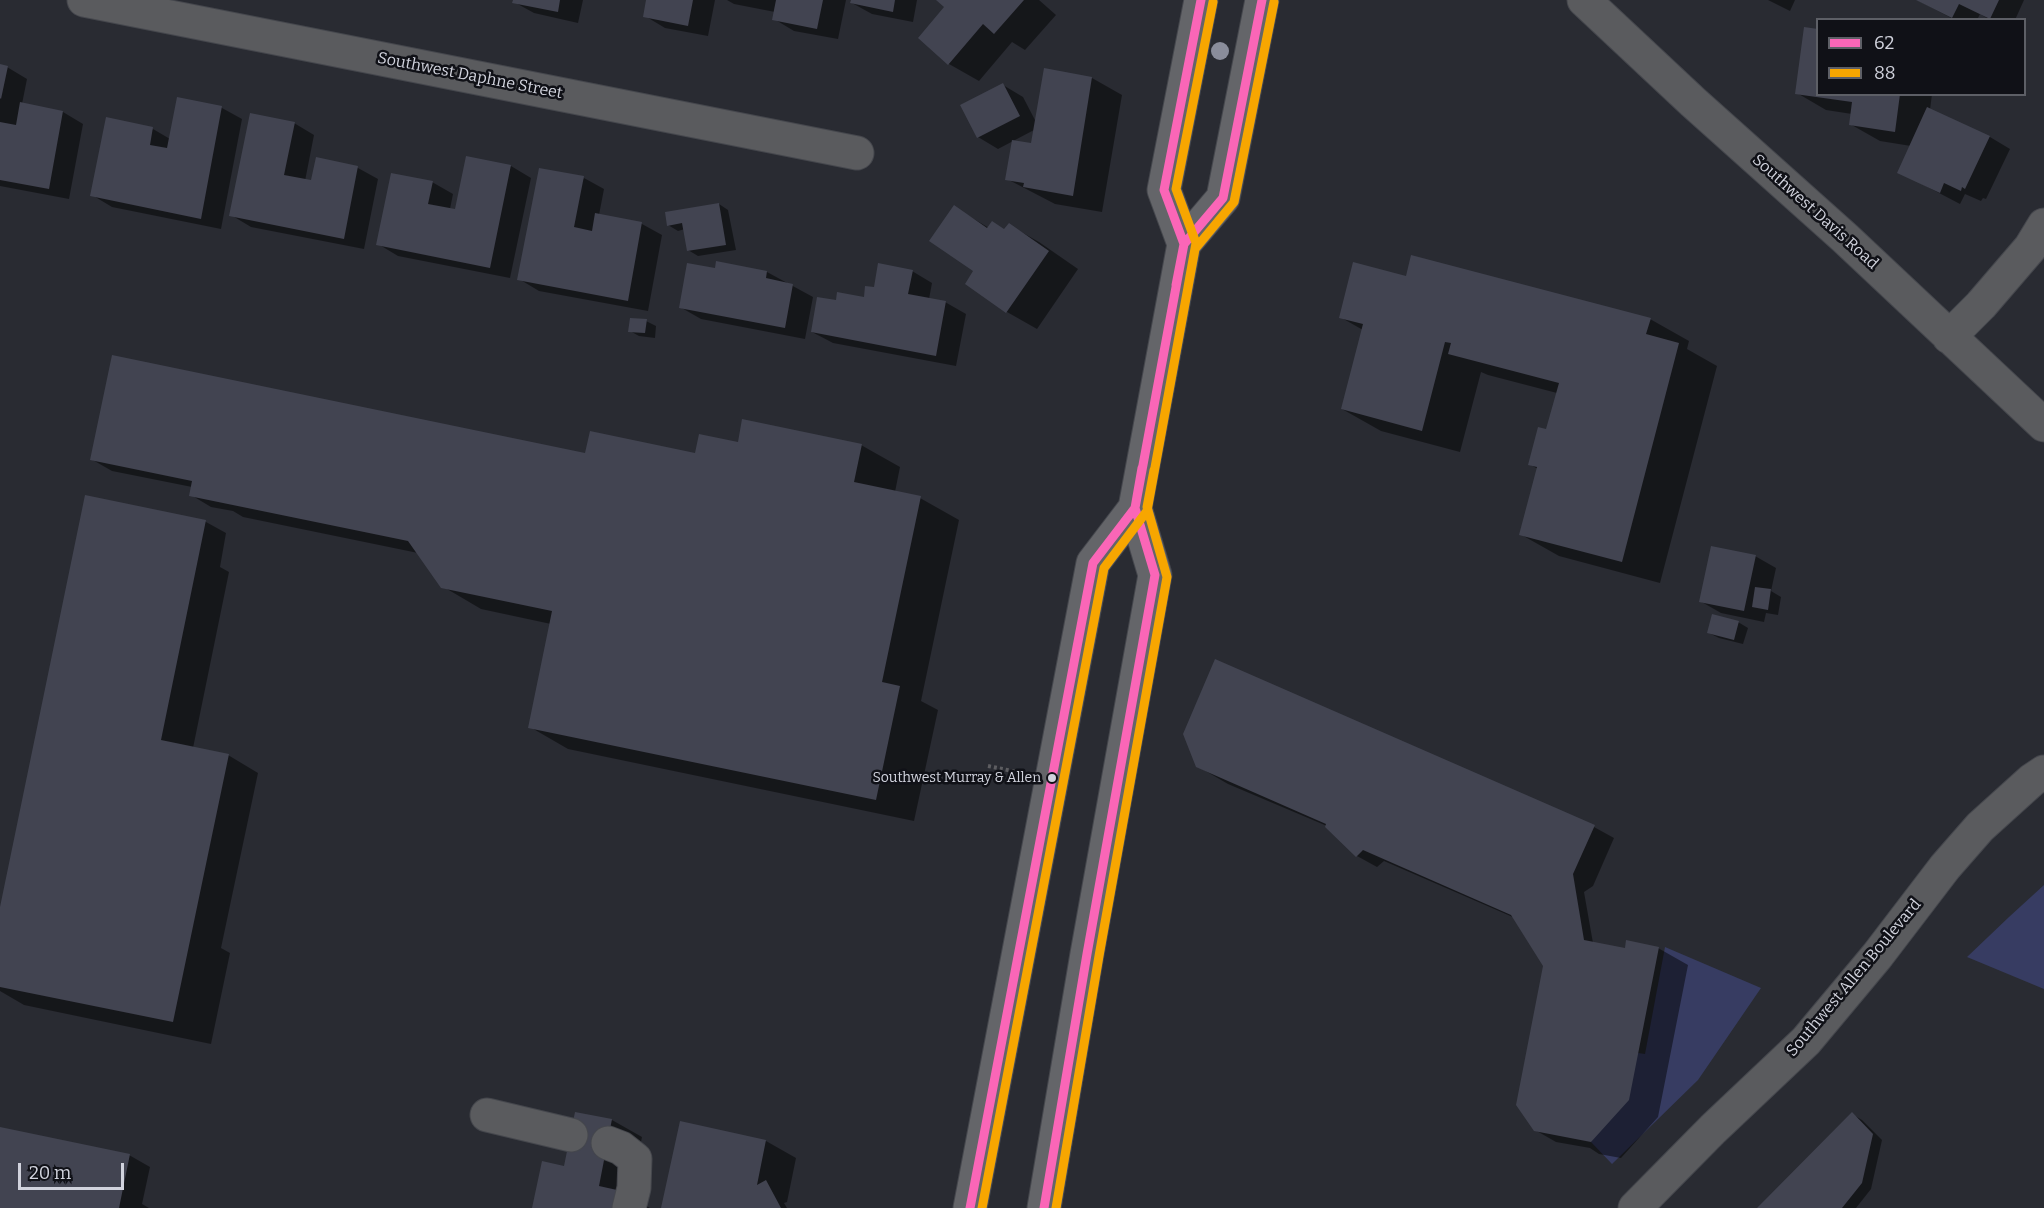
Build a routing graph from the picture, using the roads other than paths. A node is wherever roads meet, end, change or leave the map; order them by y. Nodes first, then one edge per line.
1 (84, 0) edge
2 (1201, 0) edge
3 (1262, 0) edge
4 (1584, 0) edge
5 (200, 11) edge
6 (857, 153) dead end
7 (2044, 225) edge
8 (1184, 244) junction
9 (1949, 337) junction
10 (2044, 425) edge
11 (1135, 508) junction
12 (2044, 772) edge
13 (487, 1115) dead end
14 (571, 1136) dead end
15 (608, 1143) dead end
16 (629, 1208) edge
17 (970, 1208) edge
18 (1044, 1208) edge
19 (1635, 1208) edge

1 - 5 street, Southwest Daphne Street
2 - 8 main road
3 - 8 main road
4 - 9 street, Southwest Davis Road
5 - 6 street, Southwest Daphne Street
7 - 9 street
8 - 11 main road
9 - 10 street, Southwest Davis Road
11 - 17 main road
11 - 18 main road
12 - 19 street, Southwest Allen Boulevard
13 - 14 street
15 - 16 street

